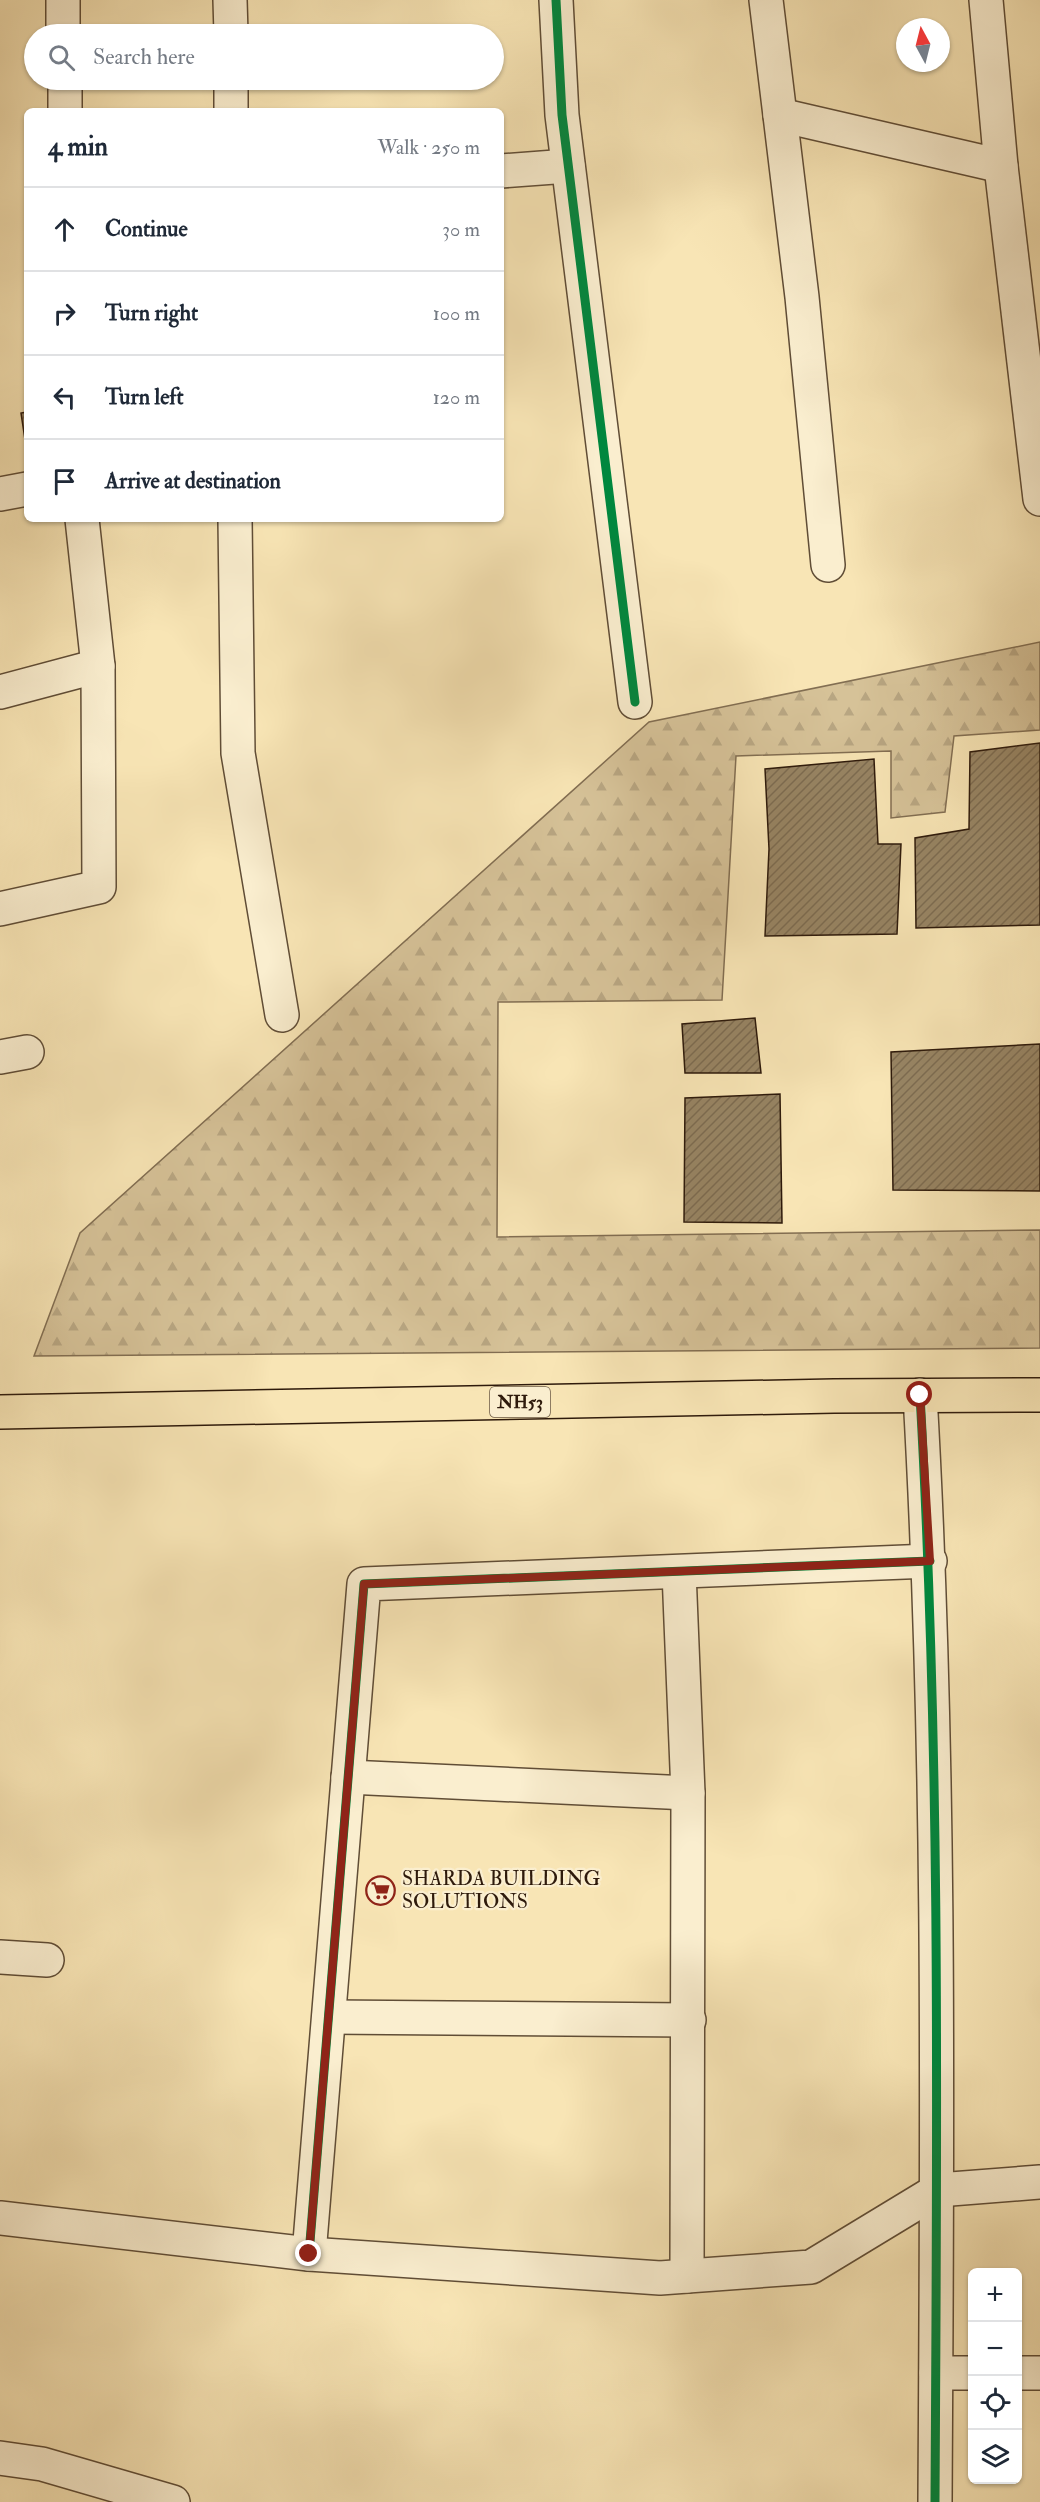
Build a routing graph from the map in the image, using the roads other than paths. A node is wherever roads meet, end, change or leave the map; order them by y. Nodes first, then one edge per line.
1 (63, 0) edge
2 (230, 0) edge
3 (556, 0) edge
4 (766, 0) edge
5 (986, 0) edge
6 (63, 24) edge
7 (231, 24) edge
8 (64, 90) edge
9 (231, 90) edge
10 (65, 108) edge
11 (231, 108) edge
12 (780, 115) junction
13 (568, 166) junction
14 (1000, 166) junction
15 (504, 171) edge
16 (24, 490) edge
17 (0, 494) edge
18 (1040, 499) edge
19 (82, 522) edge
20 (235, 522) edge
21 (828, 565) dead end
22 (98, 666) junction
23 (0, 692) edge
24 (635, 702) dead end
25 (0, 909) edge
26 (282, 1015) dead end
27 (920, 1395) junction
28 (1040, 1395) edge
29 (0, 1412) edge
30 (930, 1561) junction
31 (679, 1572) junction
32 (348, 1777) junction
33 (688, 1793) junction
34 (0, 1957) edge
35 (47, 1960) dead end
36 (329, 2017) junction
37 (689, 2020) junction
38 (1040, 2182) edge
39 (938, 2190) junction
40 (0, 2218) edge
41 (309, 2254) junction
42 (687, 2276) junction
43 (936, 2373) junction
44 (968, 2373) edge
45 (1022, 2373) edge
46 (1040, 2373) edge
47 (0, 2458) edge
48 (173, 2502) edge
49 (935, 2502) edge

1 - 6 street
2 - 7 street
3 - 13 street
4 - 12 street
5 - 14 street
8 - 10 street
9 - 11 street
12 - 14 street
12 - 21 street
13 - 15 street
13 - 24 street
14 - 18 street
16 - 17 street
19 - 22 street
20 - 26 street
22 - 23 street
22 - 25 street
27 - 28 highway, NH53
27 - 29 highway, NH53
27 - 30 street
30 - 31 street
30 - 39 street
31 - 32 street
31 - 33 street
32 - 33 street
32 - 36 street
33 - 37 street
34 - 35 street
36 - 37 street
36 - 41 street
37 - 42 street
38 - 39 street
39 - 42 street
39 - 43 street
40 - 41 street
41 - 42 street
43 - 44 street
43 - 49 street
45 - 46 street
47 - 48 street

